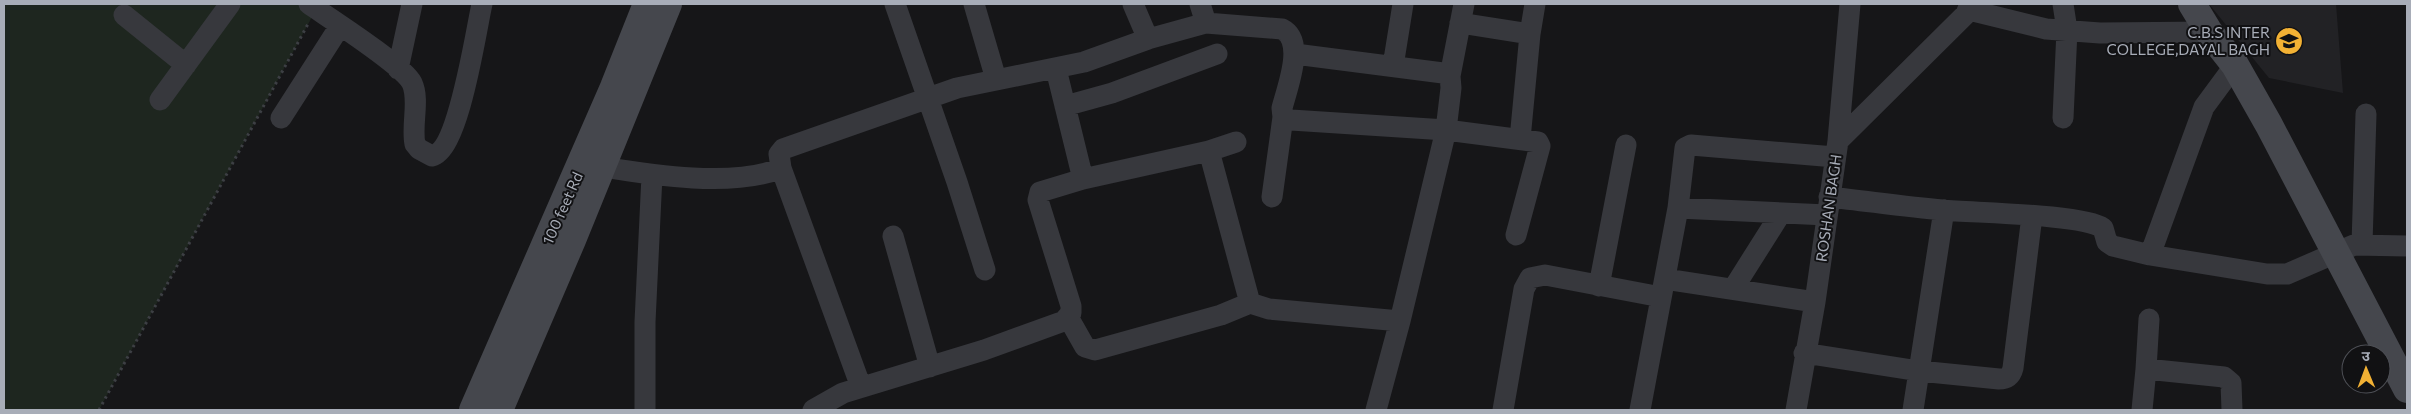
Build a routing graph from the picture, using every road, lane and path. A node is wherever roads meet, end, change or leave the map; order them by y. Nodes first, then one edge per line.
1 (230, 4) edge
2 (412, 4) edge
3 (482, 4) edge
4 (647, 4) edge
5 (668, 4) edge
6 (895, 4) edge
7 (974, 4) edge
8 (1133, 4) edge
9 (1404, 4) edge
10 (1535, 4) edge
11 (1850, 4) edge
12 (2063, 4) edge
13 (2192, 4) edge
14 (1971, 6) edge
15 (309, 12) edge
16 (1203, 14) edge
17 (1462, 14) edge
18 (124, 15) dead end
19 (340, 26) junction
20 (2067, 30) junction
21 (2209, 32) junction
22 (1530, 34) junction
23 (1148, 39) junction
24 (1217, 54) dead end
25 (1295, 54) junction
26 (186, 65) junction
27 (2234, 65) junction
28 (1393, 66) junction
29 (398, 69) junction
30 (1056, 69) junction
31 (1450, 76) junction
32 (996, 79) junction
33 (926, 98) junction
34 (160, 100) dead end
35 (1065, 106) junction
36 (2366, 114) dead end
37 (1282, 117) junction
38 (281, 118) dead end
39 (2064, 118) dead end
40 (1446, 130) junction
41 (1520, 139) junction
42 (1236, 142) dead end
43 (1626, 145) dead end
44 (1836, 149) junction
45 (1209, 151) junction
46 (602, 167) junction
47 (781, 168) junction
48 (652, 175) junction
49 (1083, 179) junction
50 (1272, 197) dead end
51 (1828, 206) junction
52 (1678, 208) junction
53 (1944, 210) junction
54 (1781, 212) junction
55 (2032, 216) junction
56 (1516, 235) dead end
57 (893, 236) dead end
58 (2362, 244) junction
59 (2407, 246) edge
60 (2335, 252) junction
61 (2150, 255) junction
62 (985, 270) dead end
63 (1599, 286) junction
64 (1663, 288) junction
65 (1733, 289) junction
66 (1814, 302) junction
67 (1250, 303) junction
68 (1068, 317) junction
69 (2149, 319) dead end
70 (1400, 321) junction
71 (1804, 353) junction
72 (2400, 359) edge
73 (930, 367) junction
74 (2146, 369) junction
75 (1919, 371) junction
76 (861, 387) junction
77 (2407, 389) edge
78 (99, 410) edge
79 (473, 410) edge
80 (500, 410) edge
81 (645, 410) edge
82 (812, 410) edge
83 (1376, 410) edge
84 (1503, 410) edge
85 (1640, 410) edge
86 (1796, 410) edge
87 (1913, 410) edge
88 (2142, 410) edge
89 (2232, 410) edge

1 - 26 street
2 - 29 street
3 - 29 street
4 - 79 main road, 100 feet Rd
5 - 46 main road
6 - 33 street
7 - 32 street
8 - 23 street
9 - 28 street
10 - 22 street
11 - 44 street, ROSHAN BAGH
12 - 20 street
13 - 21 main road
14 - 20 street
14 - 44 street
15 - 19 street
15 - 78 path
16 - 23 street
16 - 25 street
17 - 22 street
17 - 31 street
18 - 26 street
19 - 29 street
19 - 38 street
20 - 21 street
20 - 39 street
21 - 27 main road
22 - 41 street
23 - 30 street
24 - 35 street
25 - 28 street
25 - 37 street
26 - 34 street
27 - 60 main road
27 - 61 street
28 - 31 street
30 - 32 street
30 - 35 street
31 - 40 street
32 - 33 street
33 - 47 street
33 - 62 street
35 - 49 street
36 - 58 street
37 - 40 street
37 - 50 street
40 - 41 street
40 - 70 street
41 - 56 street
42 - 45 street
43 - 63 street
44 - 51 street, ROSHAN BAGH
44 - 52 street
45 - 49 street
45 - 67 street
46 - 48 street
46 - 80 main road
47 - 48 street
47 - 76 street
48 - 81 street
49 - 68 street
51 - 53 street
51 - 54 street
51 - 66 street, ROSHAN BAGH
52 - 54 street
52 - 64 street
53 - 55 street
53 - 75 street
54 - 65 street
55 - 61 street
55 - 75 street
57 - 73 street
58 - 59 street
58 - 60 street
60 - 61 street
60 - 72 main road
63 - 64 street
63 - 84 street
64 - 65 street
64 - 85 street
65 - 66 street
66 - 71 street, ROSHAN BAGH
67 - 68 street
67 - 70 street
68 - 73 street
69 - 74 street
70 - 83 street
71 - 75 street
71 - 86 street, ROSHAN BAGH
72 - 77 main road
73 - 76 street
74 - 88 street
74 - 89 street
75 - 87 street
76 - 82 street

